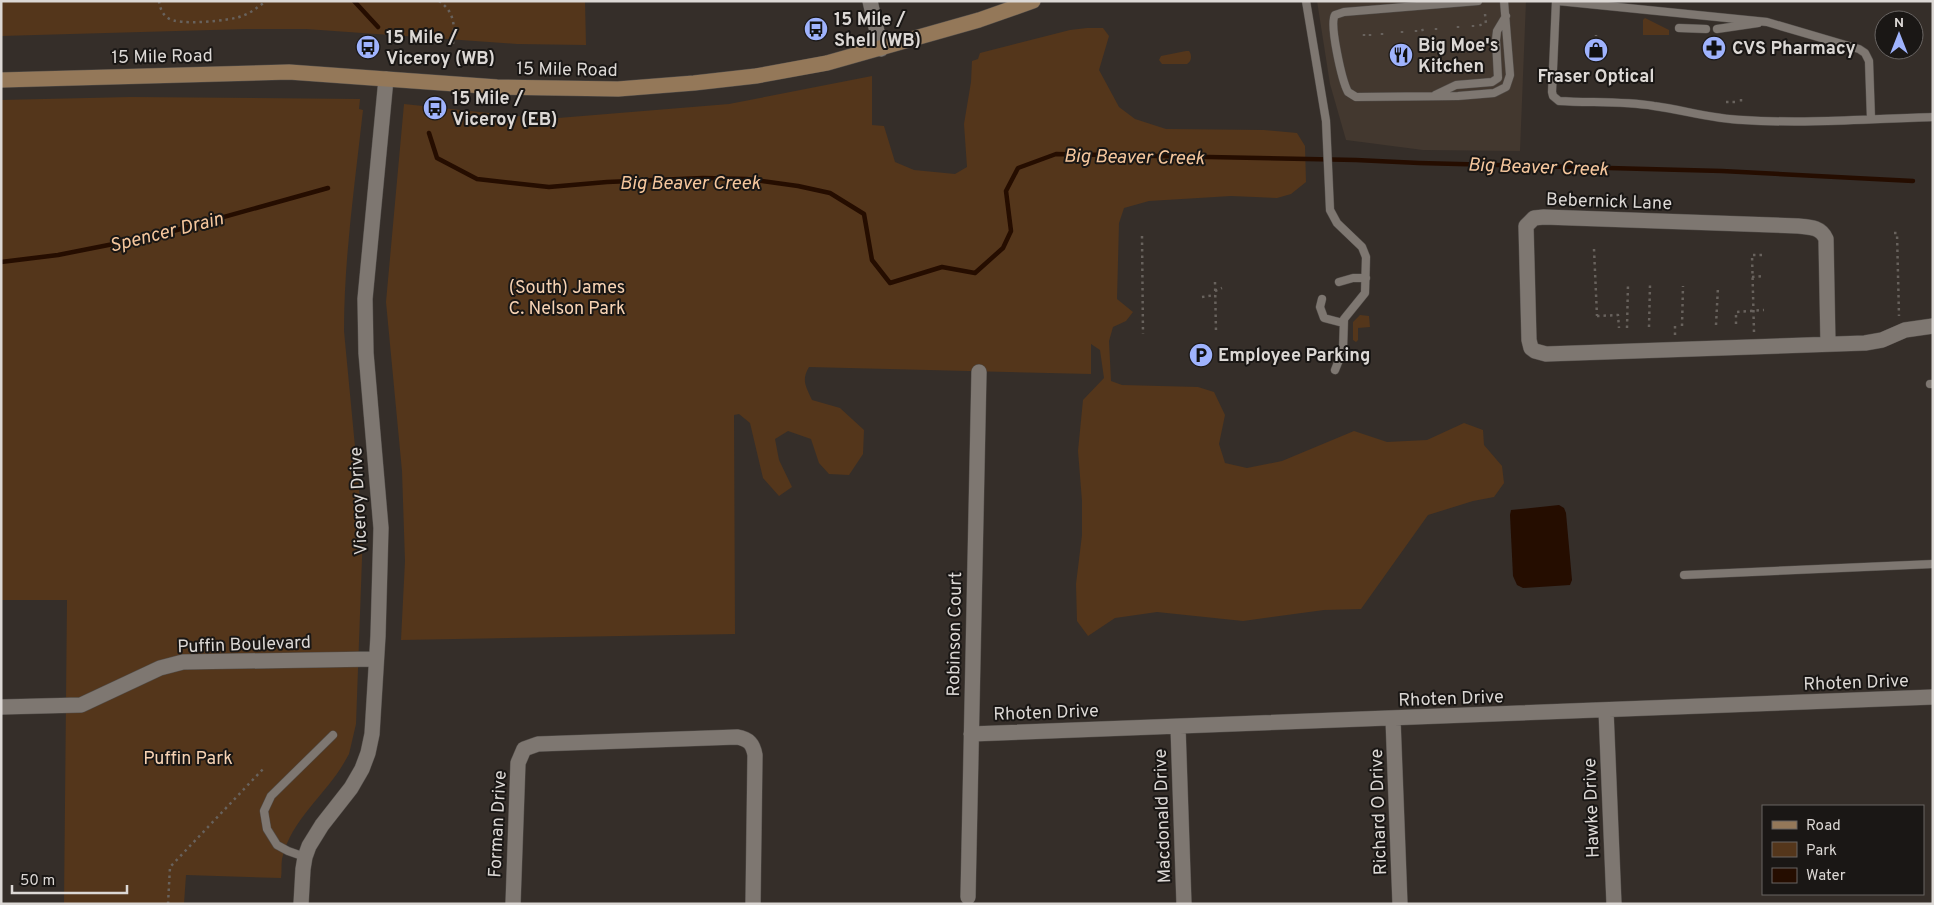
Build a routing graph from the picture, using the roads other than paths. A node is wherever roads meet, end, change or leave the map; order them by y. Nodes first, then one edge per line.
1 (870, 1) edge
2 (1033, 1) edge
3 (1306, 1) edge
4 (1478, 1) edge
5 (1504, 1) edge
6 (1557, 1) edge
7 (1448, 2) edge
8 (1506, 16) junction
9 (1767, 22) junction
10 (1679, 28) dead end
11 (1706, 29) dead end
12 (1717, 29) dead end
13 (881, 49) junction
14 (386, 78) junction
15 (1, 80) edge
16 (1434, 96) junction
17 (1933, 117) edge
18 (1871, 120) junction
19 (1366, 278) junction
20 (1339, 282) dead end
21 (1322, 299) dead end
22 (1343, 323) junction
23 (1933, 326) edge
24 (1828, 344) junction
25 (1335, 370) dead end
26 (978, 372) dead end
27 (1933, 564) edge
28 (1684, 575) dead end
29 (376, 659) junction
30 (1933, 697) edge
31 (1, 707) edge
32 (1606, 710) junction
33 (1393, 719) junction
34 (1178, 727) junction
35 (971, 734) junction
36 (332, 735) dead end
37 (305, 856) junction
38 (968, 897) dead end
39 (301, 904) edge
40 (512, 904) edge
41 (752, 904) edge
42 (1184, 904) edge
43 (1400, 904) edge
44 (1614, 904) edge

1 - 13 street
2 - 13 main road, 15 Mile Road
3 - 19 lane
4 - 7 lane
5 - 8 lane
6 - 9 lane
6 - 18 lane
7 - 16 lane
8 - 16 lane
8 - 16 lane
9 - 12 lane
9 - 18 lane
10 - 11 lane
13 - 14 main road, 15 Mile Road
14 - 15 main road, 15 Mile Road
14 - 29 street, Viceroy Drive
17 - 18 lane
19 - 20 lane
19 - 22 lane
21 - 22 lane
22 - 25 lane
23 - 24 street, Bebernick Lane
24 - 24 street, Bebernick Lane
26 - 35 street, Robinson Court
27 - 28 lane
29 - 31 street, Puffin Boulevard
29 - 37 street, Viceroy Drive
30 - 32 street, Rhoten Drive
32 - 33 street, Rhoten Drive
32 - 44 street, Hawke Drive
33 - 34 street, Rhoten Drive
33 - 43 street, Richard O Drive
34 - 35 street, Rhoten Drive
34 - 42 street, Macdonald Drive
35 - 38 street, Robinson Court
36 - 37 lane
37 - 39 street, Viceroy Drive
40 - 41 street, Forman Drive

